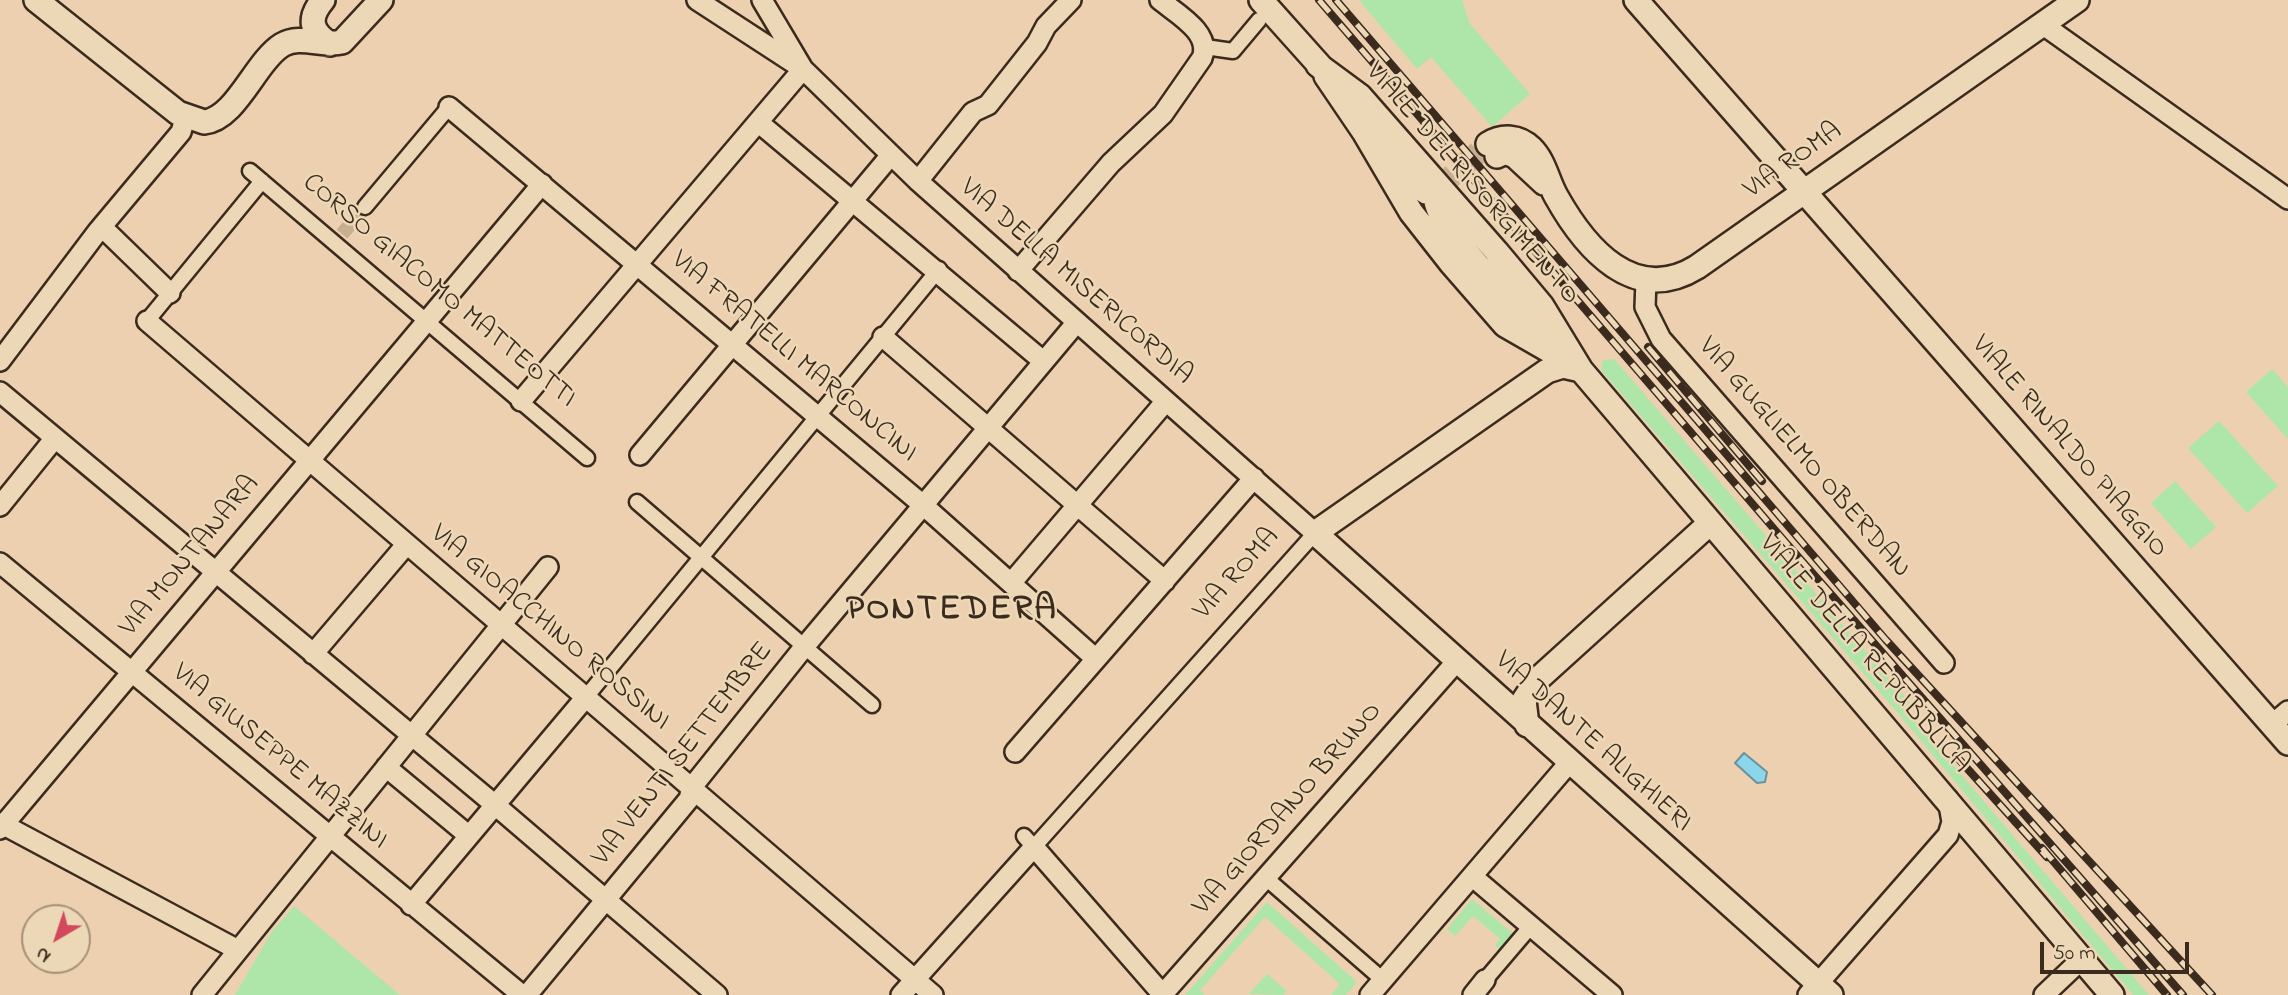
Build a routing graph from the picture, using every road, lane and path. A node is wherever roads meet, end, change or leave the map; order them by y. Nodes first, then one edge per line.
1 (36, 0) edge
2 (323, 0) edge
3 (381, 0) edge
4 (696, 0) edge
5 (762, 0) edge
6 (1071, 0) edge
7 (1160, 0) edge
8 (1636, 0) edge
9 (2077, 0) edge
10 (1260, 10) edge
11 (2042, 24) junction
12 (330, 44) junction
13 (1205, 47) junction
14 (1318, 65) junction
15 (803, 69) junction
16 (449, 107) joint
17 (185, 118) junction
18 (758, 122) junction
19 (1492, 150) dead end
20 (891, 155) junction
21 (250, 171) dead end
22 (262, 181) junction
23 (918, 181) junction
24 (542, 184) junction
25 (1804, 192) junction
26 (2288, 199) edge
27 (852, 203) junction
28 (365, 207) tunnel mouth
29 (102, 226) junction
30 (637, 262) junction
31 (937, 271) junction
32 (1018, 271) junction
33 (1646, 281) junction
34 (170, 293) junction
35 (147, 321) joint
36 (427, 321) junction
37 (1077, 322) junction
38 (1504, 325) junction
39 (883, 337) junction
40 (732, 345) junction
41 (0, 361) edge
42 (1043, 361) junction
43 (1576, 361) junction
44 (1525, 389) junction
45 (0, 392) edge
46 (521, 401) junction
47 (1166, 401) junction
48 (819, 418) junction
49 (987, 427) junction
50 (55, 438) junction
51 (640, 455) dead end
52 (587, 458) dead end
53 (308, 461) junction
54 (1254, 478) junction
55 (638, 502) dead end
56 (923, 505) junction
57 (0, 506) edge
58 (1078, 506) junction
59 (1709, 523) junction
60 (1315, 533) junction
61 (406, 545) junction
62 (703, 558) junction
63 (0, 563) edge
64 (548, 567) dead end
65 (214, 572) junction
66 (1165, 581) junction
67 (1012, 582) junction
68 (501, 625) junction
69 (804, 646) junction
70 (313, 654) junction
71 (1096, 659) junction
72 (1457, 661) junction
73 (1944, 663) dead end
74 (132, 672) junction
75 (586, 697) junction
76 (872, 705) dead end
77 (2280, 718) edge
78 (1527, 724) junction
79 (412, 735) junction
80 (2288, 743) edge
81 (1015, 752) dead end
82 (1569, 763) junction
83 (386, 767) junction
84 (692, 787) junction
85 (1948, 799) junction
86 (494, 804) junction
87 (1, 826) edge
88 (468, 835) junction
89 (329, 836) junction
90 (1029, 841) junction
91 (1473, 877) junction
92 (1267, 878) junction
93 (606, 900) junction
94 (411, 905) junction
95 (1531, 926) junction
96 (238, 950) junction
97 (2084, 958) junction
98 (221, 974) junction
99 (916, 979) junction
100 (1376, 988) edge
101 (1479, 988) edge
102 (1819, 991) edge
103 (202, 995) edge
104 (213, 995) edge
105 (524, 995) edge
106 (717, 995) edge
107 (901, 995) edge
108 (933, 995) edge
109 (1163, 995) edge
110 (1612, 995) edge
111 (2044, 995) edge
112 (2112, 995) edge

1 - 17 street
2 - 12 street
3 - 12 street
4 - 15 street, VIA DELLA MISERICORDIA
5 - 15 street, VIA DELLA MISERICORDIA
6 - 23 street
7 - 13 street
8 - 25 street, VIALE RINALDO PIAGGIO
9 - 11 street, VIA ROMA
10 - 13 street
10 - 14 street, VIALE DEL RISORGIMENTO
11 - 25 street, VIA ROMA
11 - 26 street
12 - 17 street
13 - 32 street
14 - 38 street, VIALE DEL RISORGIMENTO
14 - 43 street, VIALE DEL RISORGIMENTO
14 - 43 street, VIALE DEL RISORGIMENTO
15 - 18 street
15 - 20 street, VIA DELLA MISERICORDIA
16 - 24 street, VIA FRATELLI MARCONCINI
16 - 28 street
17 - 29 street
18 - 27 street
18 - 30 street
19 - 33 street
20 - 23 street, VIA DELLA MISERICORDIA
20 - 27 street
21 - 22 street, CORSO GIACOMO MATTEOTTI
22 - 34 street
22 - 36 street, CORSO GIACOMO MATTEOTTI
23 - 32 street, VIA DELLA MISERICORDIA
24 - 30 street, VIA FRATELLI MARCONCINI
24 - 36 street, VIA MONTANARA
25 - 33 street, VIA ROMA
25 - 77 street, VIALE RINALDO PIAGGIO
27 - 31 street
27 - 40 street
29 - 34 street
29 - 41 street
30 - 40 street, VIA FRATELLI MARCONCINI
30 - 46 street
31 - 39 street
31 - 42 street
32 - 37 street, VIA DELLA MISERICORDIA
33 - 73 street, VIA GUGLIELMO OBERDAN
34 - 35 street
35 - 53 street, VIA GIOACCHINO ROSSINI
36 - 46 street, CORSO GIACOMO MATTEOTTI
36 - 53 street, VIA MONTANARA
37 - 42 street, VIA VENTI SETTEMBRE
37 - 47 street, VIA DELLA MISERICORDIA
38 - 43 street, VIALE DEL RISORGIMENTO
38 - 44 street
39 - 48 street
39 - 49 street
40 - 48 street, VIA FRATELLI MARCONCINI
40 - 51 street
42 - 49 street, VIA VENTI SETTEMBRE
43 - 44 street, VIA ROMA
43 - 59 street, VIALE DELLA REPUBBLICA
44 - 60 street, VIA ROMA
45 - 50 street
46 - 52 street, CORSO GIACOMO MATTEOTTI
47 - 54 street, VIA DELLA MISERICORDIA
47 - 58 street
48 - 56 street, VIA FRATELLI MARCONCINI
48 - 62 street
49 - 56 street, VIA VENTI SETTEMBRE
49 - 58 street
50 - 57 street
50 - 65 street
53 - 61 street, VIA GIOACCHINO ROSSINI
53 - 65 street, VIA MONTANARA
54 - 60 street, VIA DELLA MISERICORDIA
54 - 66 street
55 - 62 street
56 - 67 street, VIA FRATELLI MARCONCINI
56 - 69 street, VIA VENTI SETTEMBRE
58 - 66 street
58 - 67 street
59 - 78 street
59 - 85 street, VIALE DELLA REPUBBLICA
60 - 72 street, VIA DANTE ALIGHIERI
60 - 90 street, VIA ROMA
61 - 68 street, VIA GIOACCHINO ROSSINI
61 - 70 street
62 - 69 street
62 - 75 street
63 - 74 street, VIA GIUSEPPE MAZZINI
64 - 68 street
65 - 70 street
65 - 74 street, VIA MONTANARA
66 - 71 street
67 - 71 street, VIA FRATELLI MARCONCINI
68 - 75 street, VIA GIOACCHINO ROSSINI
68 - 79 street
69 - 76 street
69 - 84 street, VIA VENTI SETTEMBRE
70 - 79 street
71 - 81 street
72 - 78 street, VIA DANTE ALIGHIERI
72 - 92 street, VIA GIORDANO BRUNO
74 - 87 street, VIA MONTANARA
74 - 89 street, VIA GIUSEPPE MAZZINI
75 - 84 street, VIA GIOACCHINO ROSSINI
75 - 86 street
77 - 80 street, VIALE RINALDO PIAGGIO
78 - 82 street, VIA DANTE ALIGHIERI
79 - 83 street
79 - 86 street
82 - 91 street
82 - 102 street, VIA DANTE ALIGHIERI
83 - 88 street
83 - 89 street
84 - 93 street, VIA VENTI SETTEMBRE
84 - 99 street, VIA GIOACCHINO ROSSINI
85 - 97 street, VIALE DELLA REPUBBLICA
85 - 102 street
86 - 88 street
86 - 93 street
87 - 96 street
88 - 94 street
89 - 94 street, VIA GIUSEPPE MAZZINI
89 - 96 street
90 - 99 street
90 - 109 street
91 - 95 street
91 - 100 street
92 - 100 street
92 - 109 street, VIA GIORDANO BRUNO
93 - 105 street, VIA VENTI SETTEMBRE
93 - 106 street
94 - 105 street, VIA GIUSEPPE MAZZINI
95 - 101 street
95 - 110 street
96 - 98 street
97 - 111 street
97 - 112 street, VIALE DELLA REPUBBLICA
98 - 103 street
98 - 104 street
99 - 107 street
99 - 108 street, VIA GIOACCHINO ROSSINI

